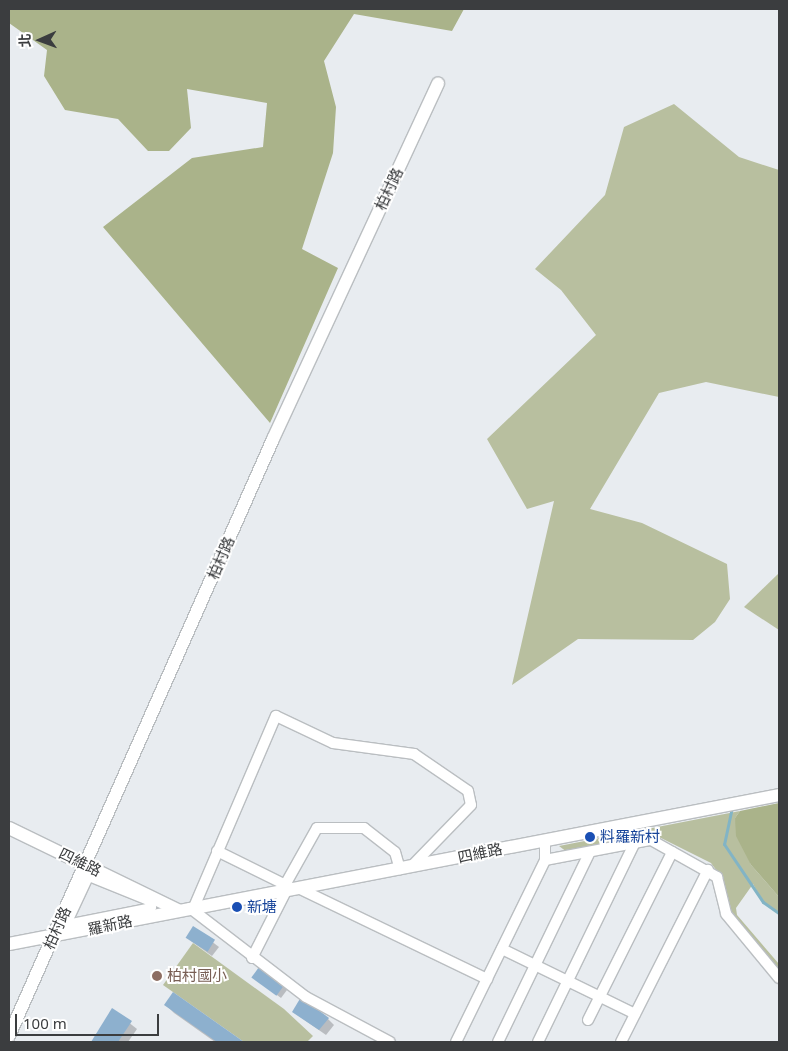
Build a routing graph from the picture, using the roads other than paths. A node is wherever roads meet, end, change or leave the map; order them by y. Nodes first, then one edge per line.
1 (438, 83) dead end
2 (779, 795) edge
3 (9, 828) edge
4 (545, 840) junction
5 (635, 842) junction
6 (217, 851) junction
7 (590, 852) junction
8 (672, 852) junction
9 (545, 860) junction
10 (86, 865) junction
11 (405, 869) junction
12 (708, 870) junction
13 (291, 888) junction
14 (186, 909) junction
15 (67, 922) joint
16 (54, 936) junction
17 (9, 944) edge
18 (502, 949) junction
19 (252, 958) junction
20 (535, 965) junction
21 (779, 978) edge
22 (487, 979) junction
23 (567, 981) junction
24 (600, 996) junction
25 (635, 1014) junction
26 (588, 1020) dead end
27 (9, 1036) edge
28 (543, 1041) edge
29 (390, 1042) edge
30 (456, 1042) edge
31 (498, 1042) edge
32 (621, 1042) edge

1 - 10 street, 柏村路
2 - 4 street, 四維路
3 - 10 street, 四維路
4 - 9 street
4 - 11 street, 四維路
5 - 7 street
5 - 8 street
5 - 23 street
6 - 11 street
6 - 13 street
6 - 14 street
7 - 9 street
7 - 20 street
8 - 12 street
8 - 24 street
9 - 18 street
10 - 14 street, 四維路
10 - 16 street, 柏村路
11 - 13 street, 四維路
11 - 13 street
12 - 21 street
12 - 25 street
13 - 14 street, 四維路
13 - 19 street
13 - 22 street
14 - 16 street, 羅新路
14 - 19 street
15 - 15 street
16 - 17 street, 羅新路
16 - 27 street, 柏村路
18 - 20 street
18 - 22 street
19 - 29 street
20 - 23 street
20 - 31 street
22 - 30 street
23 - 24 street
23 - 28 street
24 - 25 street
24 - 26 street
25 - 32 street

